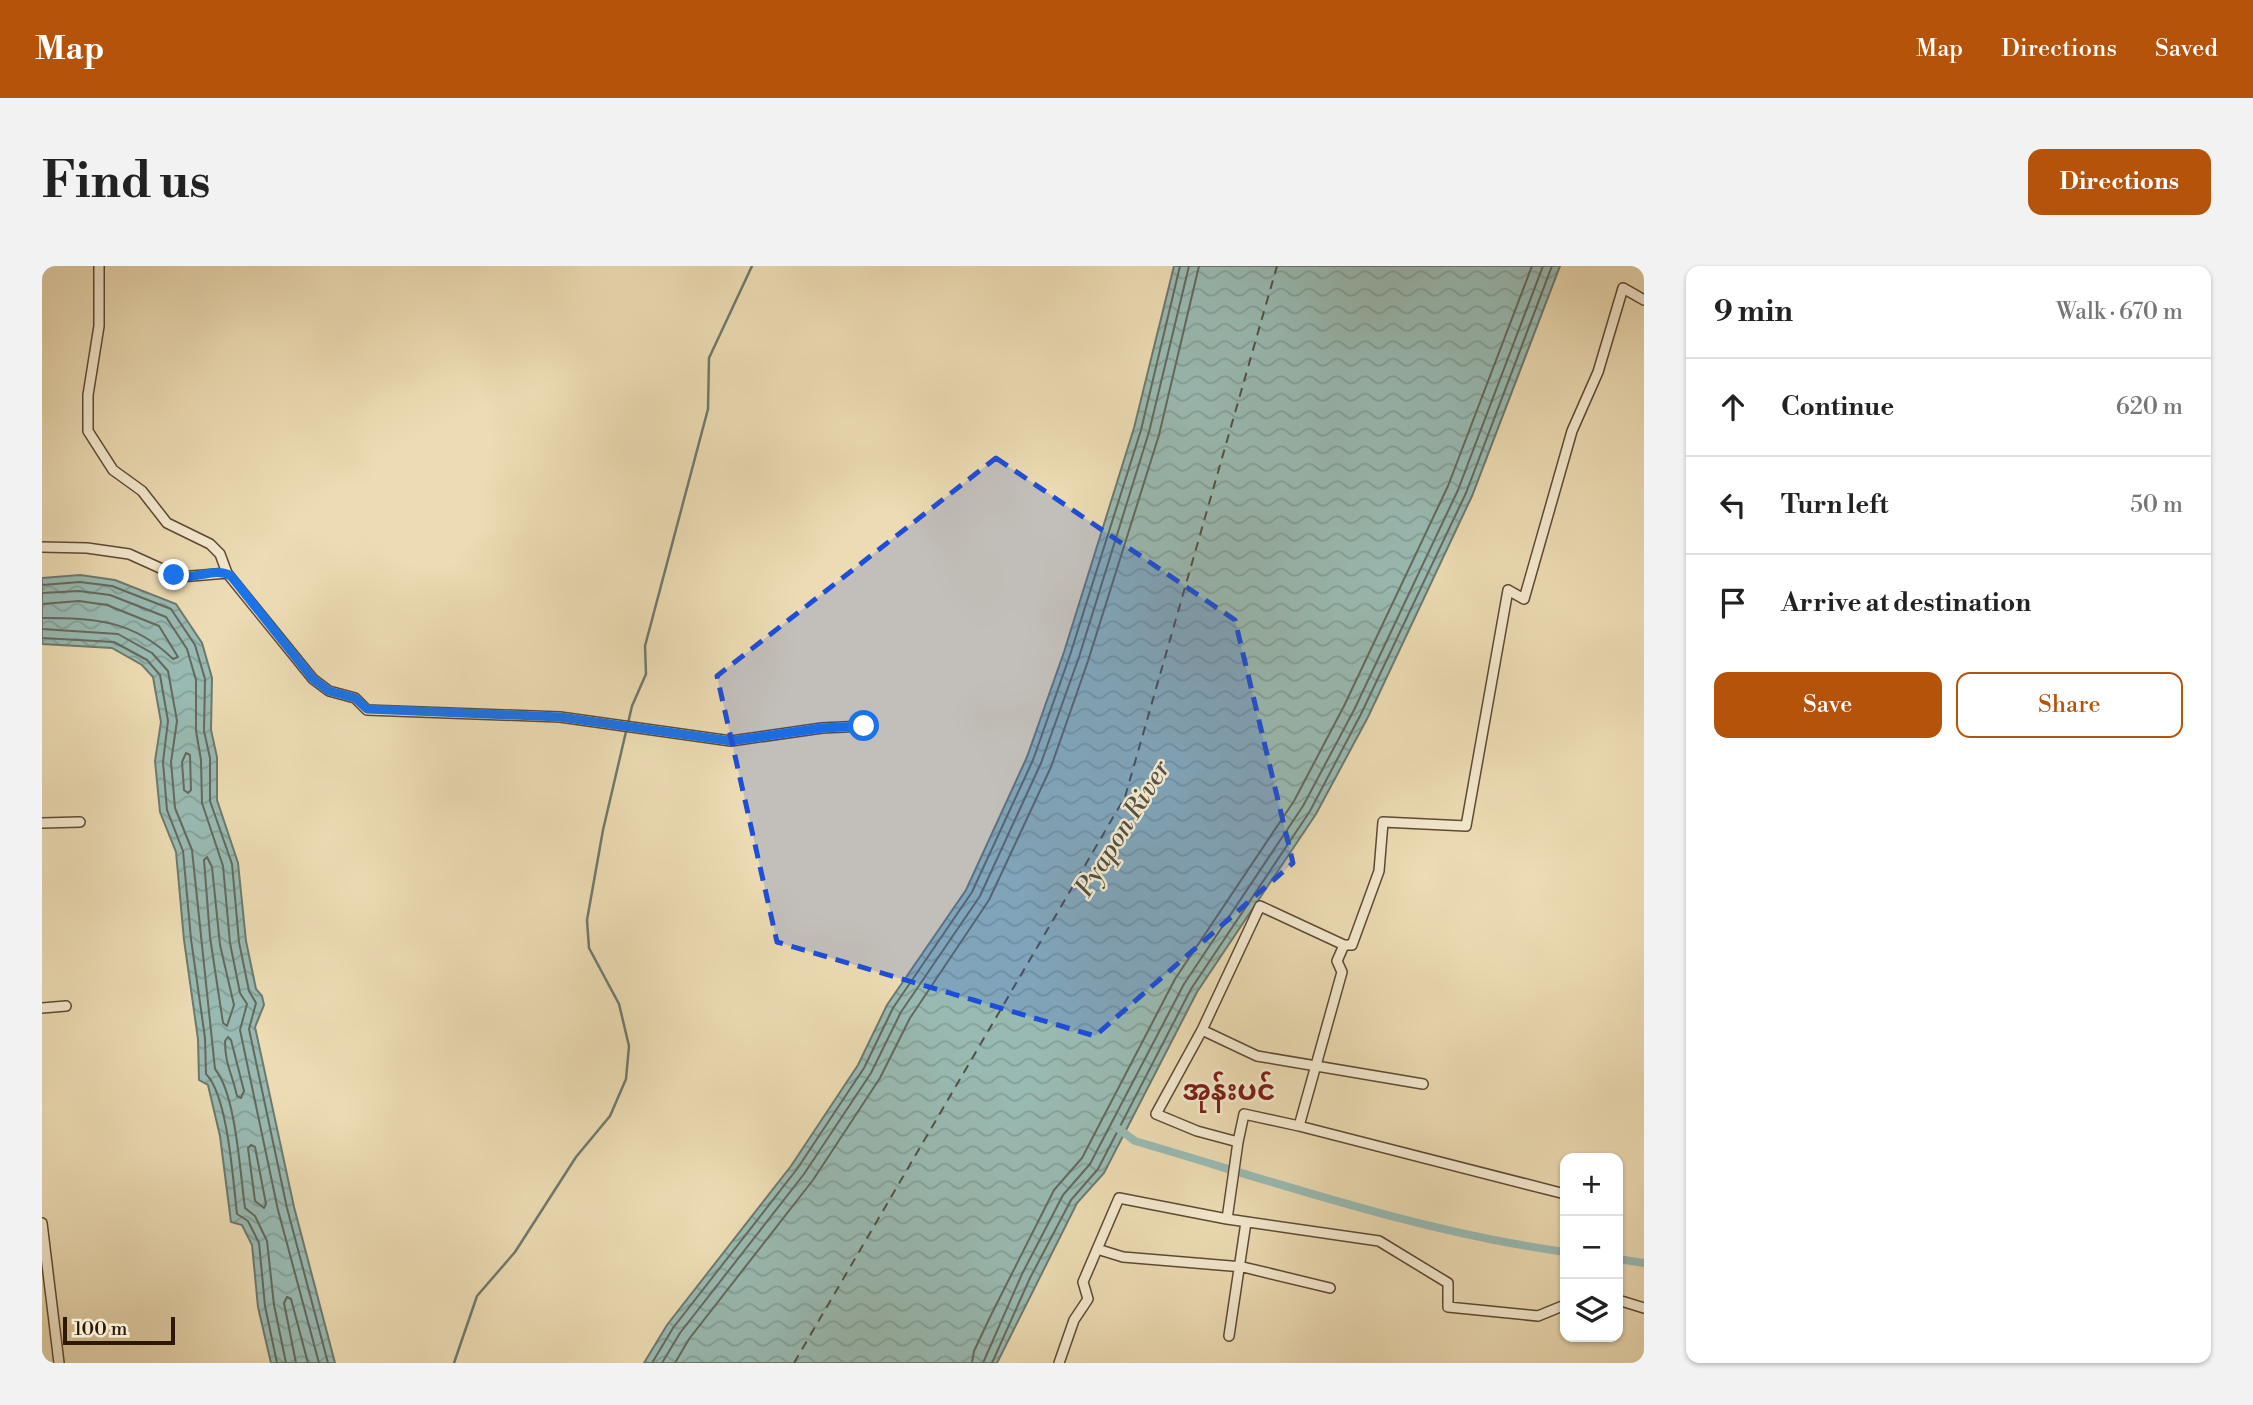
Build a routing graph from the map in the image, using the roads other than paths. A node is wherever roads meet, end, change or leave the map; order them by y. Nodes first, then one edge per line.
1 (99, 266) edge
2 (1644, 300) edge
3 (42, 547) edge
4 (227, 573) junction
5 (864, 726) dead end
6 (42, 822) edge
7 (79, 822) dead end
8 (1345, 945) junction
9 (66, 1006) dead end
10 (42, 1008) edge
11 (1202, 1030) junction
12 (1316, 1064) junction
13 (1423, 1084) dead end
14 (1299, 1126) junction
15 (1238, 1142) junction
16 (1560, 1193) edge
17 (1227, 1219) junction
18 (1246, 1222) junction
19 (42, 1223) edge
20 (1097, 1249) junction
21 (45, 1253) edge
22 (1240, 1266) junction
23 (1330, 1288) dead end
24 (1623, 1301) edge
25 (1560, 1307) edge
26 (1644, 1307) edge
27 (54, 1311) junction
28 (42, 1312) edge
29 (1229, 1336) dead end
30 (59, 1363) edge
31 (1059, 1363) edge

1 - 4 street
2 - 8 street
3 - 4 street
4 - 5 street
6 - 7 street
8 - 11 street
8 - 12 street
9 - 10 street
11 - 12 street
11 - 15 street
12 - 13 street
12 - 14 street
14 - 15 street
14 - 16 street
15 - 17 street
17 - 18 street
17 - 20 street
18 - 22 street
18 - 25 street
19 - 21 street
20 - 22 street
20 - 31 street
21 - 27 street
22 - 23 street
22 - 29 street
24 - 26 street
27 - 28 street
27 - 30 street

